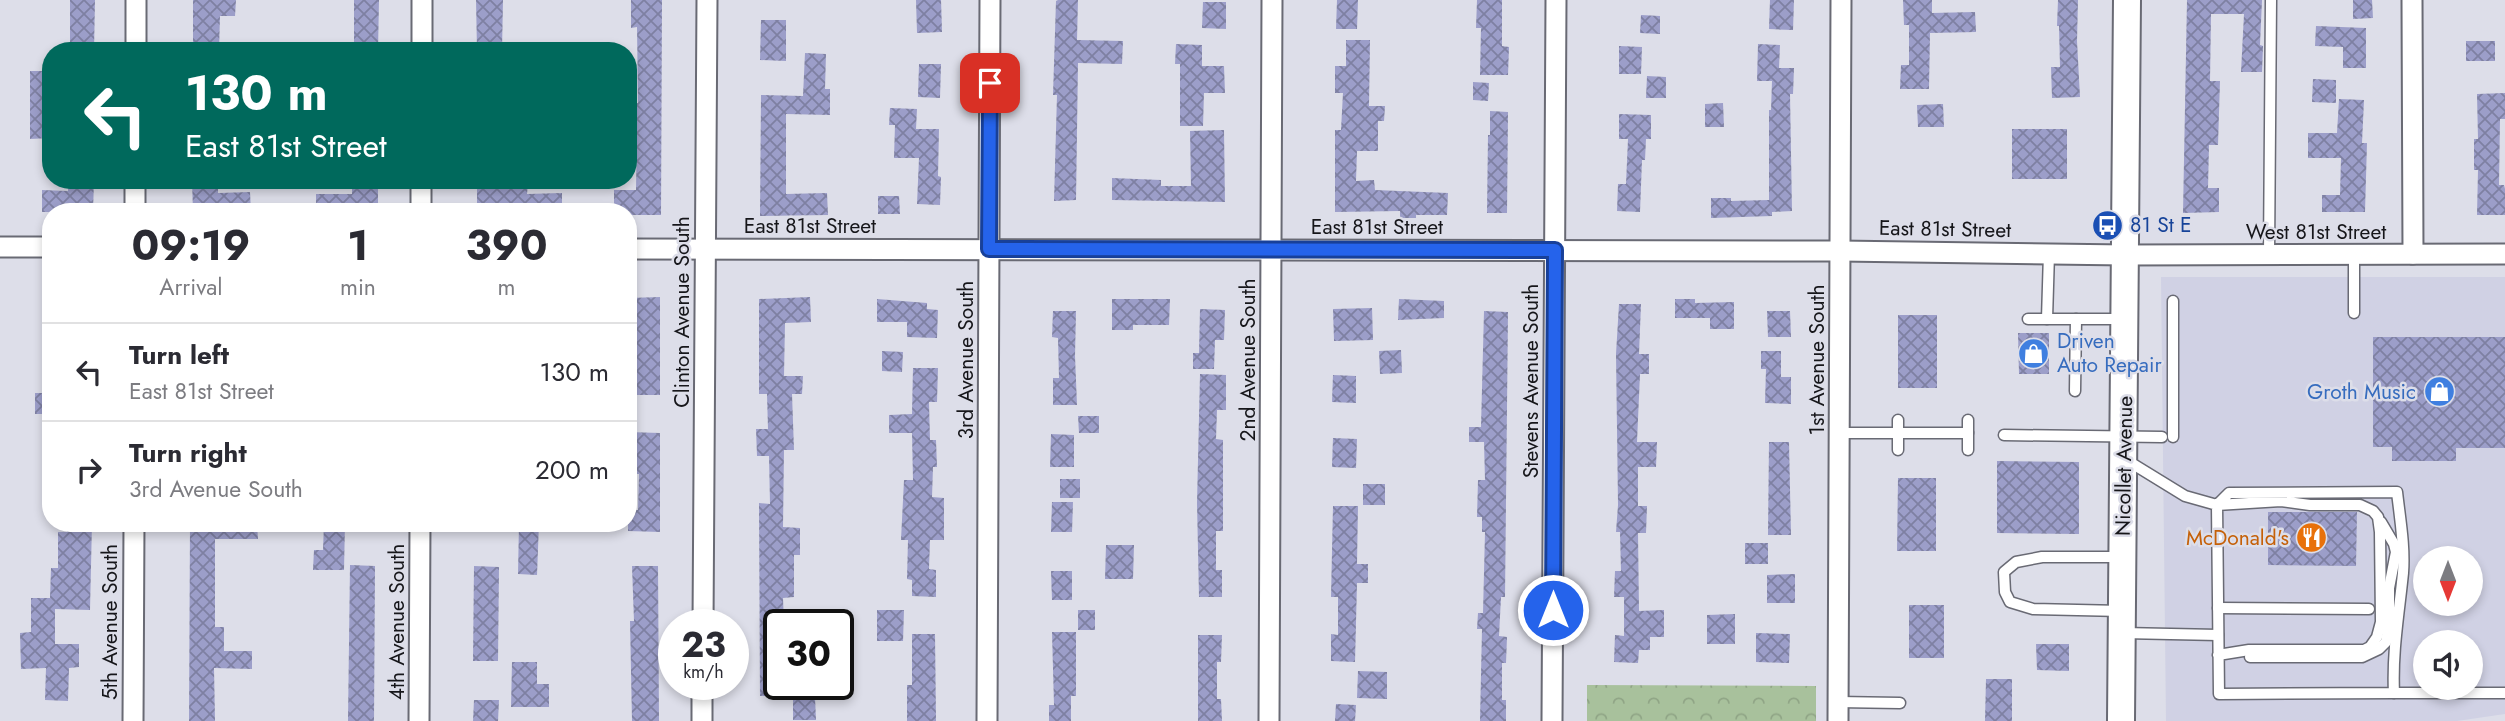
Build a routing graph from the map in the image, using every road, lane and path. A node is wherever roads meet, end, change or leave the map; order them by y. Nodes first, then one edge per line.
1 (136, 0) edge
2 (422, 0) edge
3 (707, 0) edge
4 (990, 0) edge
5 (1272, 0) edge
6 (1556, 0) edge
7 (1841, 0) edge
8 (2127, 0) edge
9 (2272, 0) edge
10 (2412, 0) edge
11 (136, 42) edge
12 (422, 42) edge
13 (0, 247) edge
14 (42, 247) edge
15 (637, 248) edge
16 (705, 249) junction
17 (989, 249) junction
18 (1270, 250) junction
19 (1555, 250) junction
20 (1840, 251) junction
21 (2049, 253) junction
22 (2269, 254) junction
23 (2354, 254) junction
24 (2413, 254) junction
25 (2505, 254) edge
26 (2126, 255) junction
27 (2173, 301) dead end
28 (2354, 313) dead end
29 (2047, 318) junction
30 (2126, 318) junction
31 (2028, 319) dead end
32 (2076, 319) junction
33 (2075, 391) dead end
34 (1898, 420) dead end
35 (1968, 420) dead end
36 (1839, 433) junction
37 (1898, 433) junction
38 (1968, 433) junction
39 (2004, 435) dead end
40 (2124, 448) junction
41 (1898, 450) dead end
42 (1968, 450) dead end
43 (2217, 505) junction
44 (134, 532) edge
45 (420, 532) edge
46 (2123, 558) junction
47 (2218, 608) junction
48 (2369, 608) dead end
49 (702, 609) edge
50 (2122, 622) junction
51 (2218, 635) junction
52 (2218, 655) junction
53 (2394, 693) junction
54 (2505, 693) edge
55 (702, 700) edge
56 (1900, 703) dead end
57 (1838, 712) edge
58 (132, 721) edge
59 (419, 721) edge
60 (702, 721) edge
61 (987, 721) edge
62 (1269, 721) edge
63 (1552, 721) edge
64 (2121, 721) edge

1 - 11 street
2 - 12 street
3 - 16 street, Clinton Avenue South
4 - 17 street, 3rd Avenue South
5 - 18 street, 2nd Avenue South
6 - 19 street, Stevens Avenue South
7 - 20 street, 1st Avenue South
8 - 26 main road, Nicollet Avenue
9 - 22 lane
10 - 24 street
13 - 14 street
15 - 16 street, East 81st Street
16 - 17 street, East 81st Street
16 - 49 street, Clinton Avenue South
17 - 18 street, East 81st Street
17 - 61 street, 3rd Avenue South
18 - 19 street, East 81st Street
18 - 62 street, 2nd Avenue South
19 - 20 street, East 81st Street
19 - 63 street, Stevens Avenue South
20 - 21 street, East 81st Street
20 - 36 street, 1st Avenue South
21 - 26 street, East 81st Street
21 - 29 lane
22 - 23 street, West 81st Street
22 - 26 street, West 81st Street
23 - 24 street, West 81st Street
23 - 28 lane
24 - 25 street, West 81st Street
26 - 30 main road, Nicollet Avenue
27 - 40 lane
29 - 31 lane
29 - 32 lane
30 - 32 lane
30 - 40 main road, Nicollet Avenue
32 - 33 lane
34 - 37 lane
35 - 38 lane
36 - 37 lane
36 - 57 street, 1st Avenue South
37 - 38 lane
37 - 41 lane
38 - 42 lane
39 - 40 lane
40 - 43 lane
40 - 46 main road, Nicollet Avenue
43 - 47 lane
43 - 52 lane
43 - 53 lane
44 - 58 street, 5th Avenue South
45 - 59 street, 4th Avenue South
46 - 50 main road, Nicollet Avenue
46 - 50 lane
47 - 48 lane
47 - 51 lane
50 - 51 lane
50 - 64 main road, Nicollet Avenue
51 - 52 lane
52 - 53 lane
53 - 54 lane
55 - 60 street
56 - 57 lane

